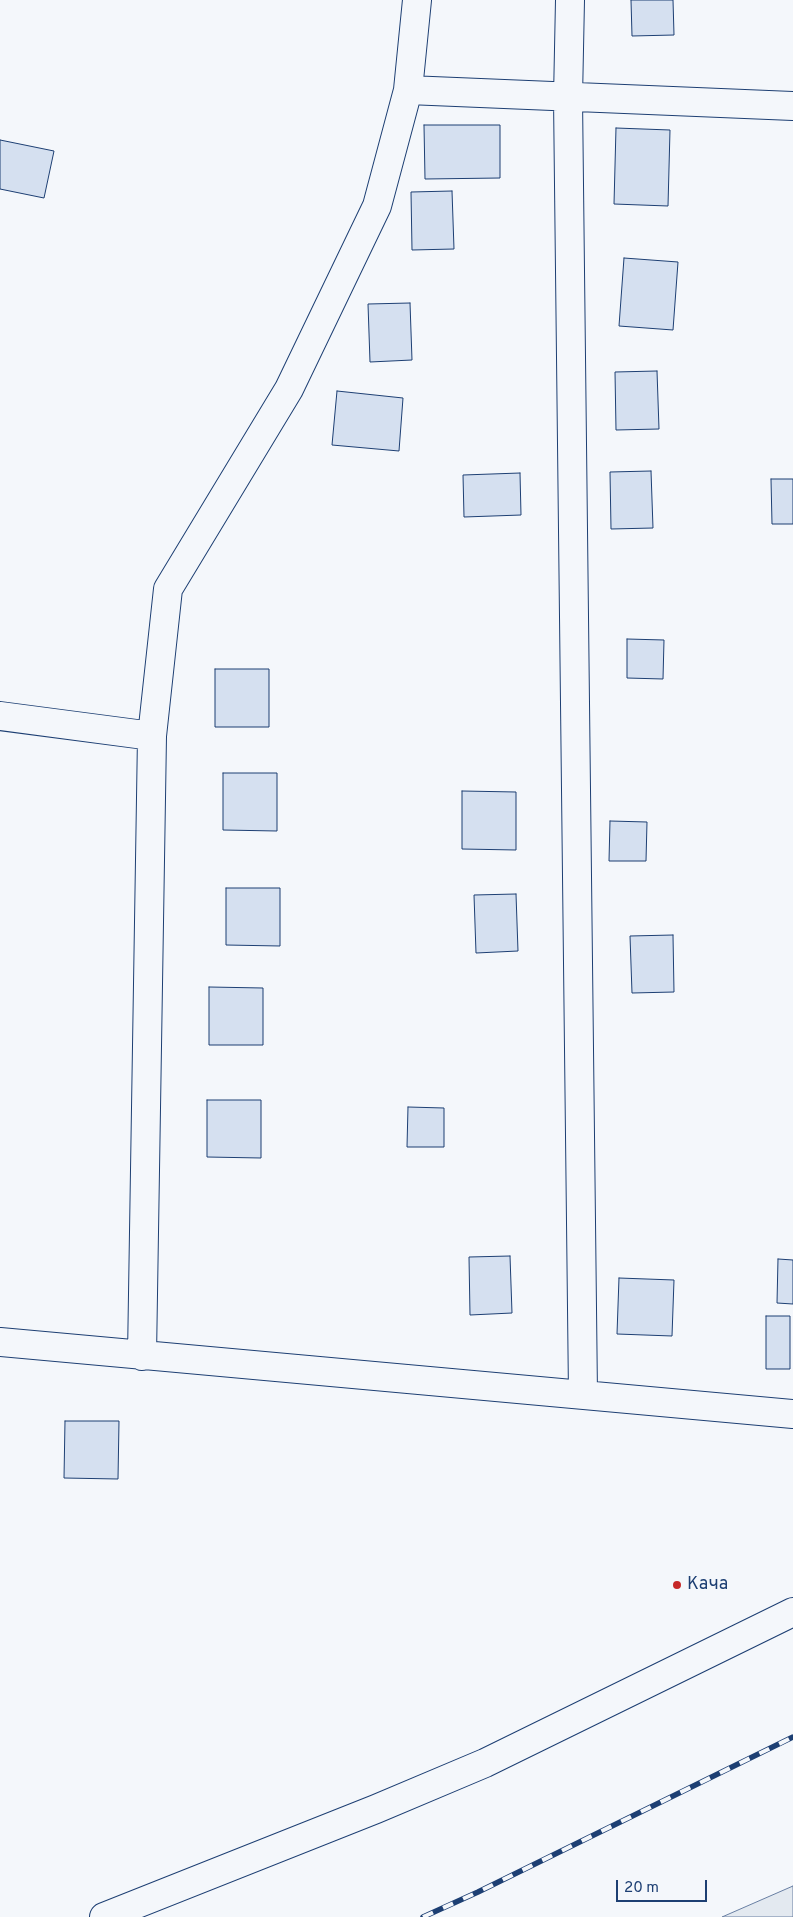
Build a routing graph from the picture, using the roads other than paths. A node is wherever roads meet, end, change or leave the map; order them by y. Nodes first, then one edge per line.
1 (417, 0) edge
2 (570, 0) edge
3 (408, 90) junction
4 (793, 106) edge
5 (0, 716) edge
6 (152, 736) junction
7 (0, 1342) edge
8 (142, 1356) junction
9 (583, 1394) junction
10 (793, 1414) edge
11 (793, 1612) edge
12 (104, 1917) edge

1 - 3 street
2 - 9 street
3 - 4 street
3 - 6 street
5 - 6 street
6 - 8 street
7 - 8 street
8 - 9 street
9 - 10 street
11 - 12 street

